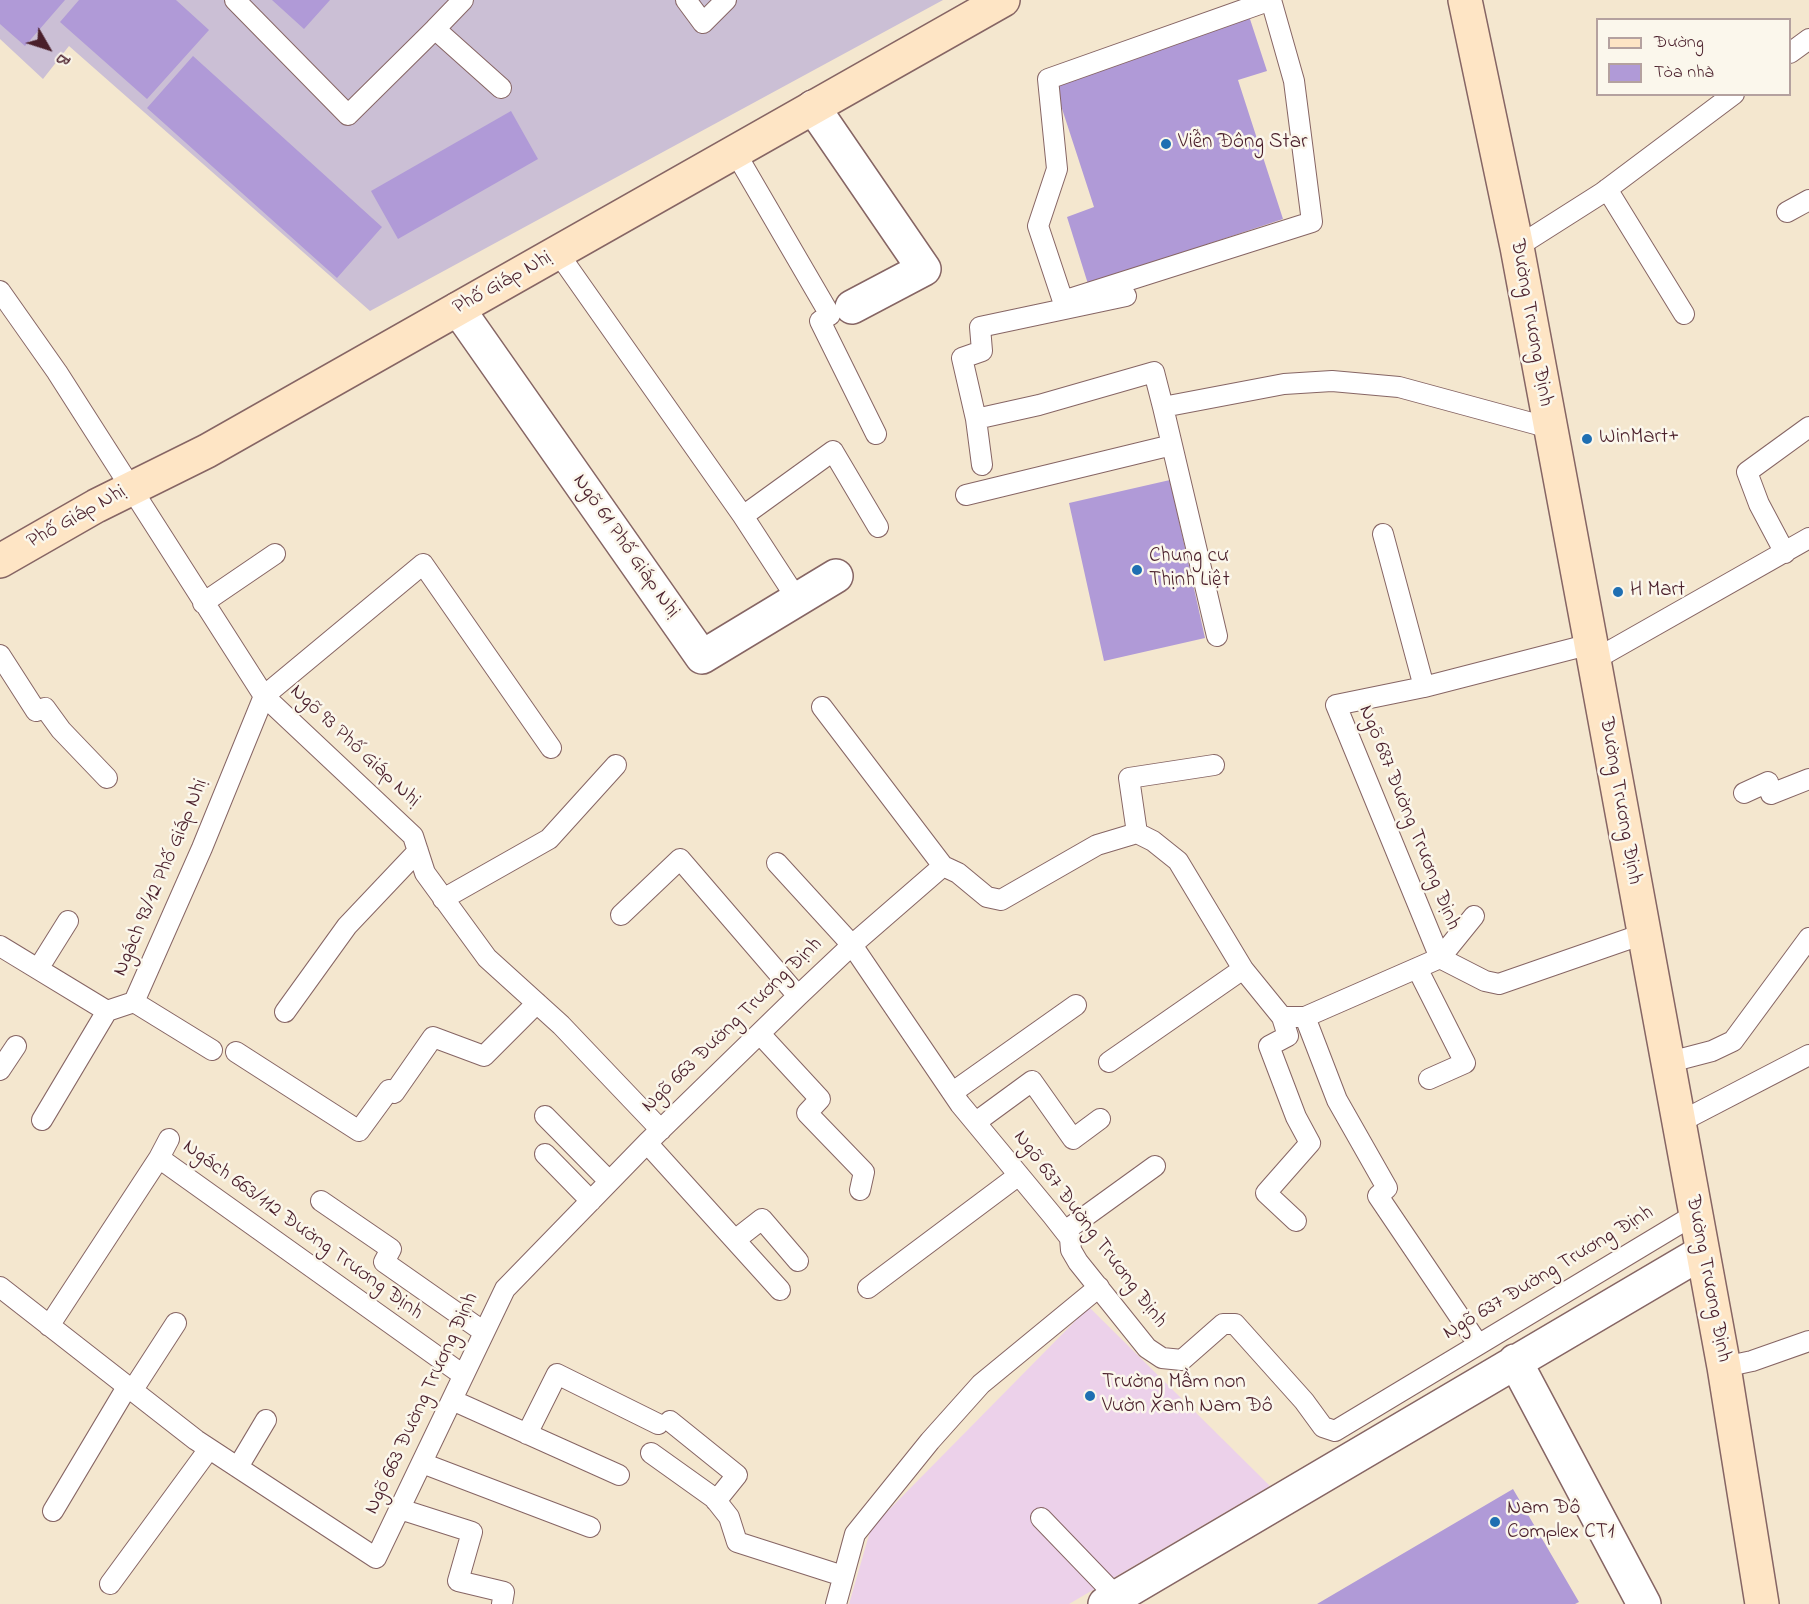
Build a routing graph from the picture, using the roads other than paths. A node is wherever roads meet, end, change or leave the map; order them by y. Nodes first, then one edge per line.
1 (235, 0) edge
2 (463, 0) edge
3 (686, 0) edge
4 (726, 0) edge
5 (1003, 0) edge
6 (1271, 0) edge
7 (1465, 0) edge
8 (435, 29) junction
9 (1809, 39) edge
10 (1791, 52) edge
11 (501, 88) dead end
12 (1731, 96) edge
13 (813, 107) junction
14 (735, 152) junction
15 (1607, 189) junction
16 (1809, 200) edge
17 (1787, 212) dead end
18 (1517, 247) junction
19 (558, 253) junction
20 (0, 291) edge
21 (1126, 296) dead end
22 (852, 307) dead end
23 (459, 309) junction
24 (1684, 314) dead end
25 (1163, 407) junction
26 (976, 419) junction
27 (1809, 427) edge
28 (1550, 428) junction
29 (876, 434) dead end
30 (1172, 445) junction
31 (981, 465) dead end
32 (131, 488) junction
33 (966, 495) dead end
34 (743, 516) junction
35 (878, 528) dead end
36 (1383, 534) dead end
37 (1809, 538) edge
38 (1785, 553) junction
39 (275, 554) dead end
40 (0, 561) edge
41 (836, 576) dead end
42 (797, 599) junction
43 (203, 603) junction
44 (1218, 636) dead end
45 (1592, 652) junction
46 (0, 655) edge
47 (1424, 687) junction
48 (264, 696) junction
49 (822, 707) dead end
50 (551, 748) dead end
51 (616, 765) dead end
52 (1214, 765) dead end
53 (106, 778) dead end
54 (1809, 779) edge
55 (1744, 793) dead end
56 (1137, 833) junction
57 (418, 851) junction
58 (777, 863) dead end
59 (943, 866) junction
60 (443, 899) junction
61 (621, 915) dead end
62 (1474, 916) dead end
63 (68, 921) dead end
64 (1643, 934) junction
65 (1809, 938) edge
66 (852, 945) junction
67 (0, 946) edge
68 (1440, 958) junction
69 (1417, 968) junction
70 (38, 969) junction
71 (1243, 969) junction
72 (798, 996) junction
73 (134, 1002) junction
74 (537, 1003) junction
75 (1076, 1005) dead end
76 (107, 1011) junction
77 (285, 1012) dead end
78 (1282, 1017) junction
79 (1305, 1017) junction
80 (759, 1034) junction
81 (16, 1046) dead end
82 (212, 1050) dead end
83 (236, 1052) dead end
84 (1809, 1055) edge
85 (1109, 1062) dead end
86 (1666, 1063) junction
87 (0, 1070) edge
88 (1429, 1080) dead end
89 (953, 1092) junction
90 (545, 1116) dead end
91 (1100, 1119) dead end
92 (42, 1120) dead end
93 (976, 1122) junction
94 (1678, 1123) junction
95 (654, 1136) junction
96 (169, 1139) dead end
97 (545, 1154) dead end
98 (159, 1158) junction
99 (1155, 1166) dead end
100 (1019, 1175) junction
101 (609, 1181) junction
102 (860, 1190) dead end
103 (321, 1201) dead end
104 (591, 1201) junction
105 (1694, 1215) junction
106 (1296, 1221) dead end
107 (1065, 1231) junction
108 (735, 1240) junction
109 (1701, 1253) junction
110 (798, 1262) dead end
111 (0, 1287) edge
112 (1098, 1287) junction
113 (868, 1288) dead end
114 (780, 1290) dead end
115 (176, 1323) dead end
116 (49, 1326) junction
117 (484, 1332) junction
118 (1809, 1341) edge
119 (1478, 1344) junction
120 (1515, 1361) junction
121 (1724, 1367) junction
122 (463, 1375) junction
123 (130, 1389) junction
124 (452, 1400) junction
125 (266, 1420) dead end
126 (526, 1434) junction
127 (209, 1449) junction
128 (651, 1453) dead end
129 (422, 1463) junction
130 (238, 1467) junction
131 (619, 1475) dead end
132 (716, 1501) junction
133 (400, 1509) junction
134 (53, 1512) dead end
135 (1041, 1518) dead end
136 (590, 1527) dead end
137 (843, 1576) junction
138 (110, 1584) dead end
139 (1111, 1600) edge
140 (502, 1604) edge
141 (836, 1604) edge
142 (1644, 1604) edge
143 (1762, 1604) edge

1 - 8 lane
2 - 8 lane
3 - 4 lane
5 - 13 main road, Phố Giáp Nhị
6 - 6 lane
7 - 18 main road, Đường Trương Định
8 - 11 lane
9 - 10 lane
12 - 15 lane
13 - 14 main road, Phố Giáp Nhị
13 - 22 street
14 - 19 main road, Phố Giáp Nhị
14 - 29 lane
15 - 18 lane
15 - 24 lane
16 - 17 lane
18 - 28 main road, Đường Trương Định
19 - 23 main road, Phố Giáp Nhị
19 - 34 lane
20 - 32 lane, Ngõ 93 Phố Giáp Nhị
21 - 26 lane
23 - 32 main road, Phố Giáp Nhị
23 - 42 street, Ngõ 61 Phố Giáp Nhị
25 - 26 lane
25 - 28 lane
25 - 30 lane
26 - 31 lane
27 - 38 lane
28 - 45 main road, Đường Trương Định
30 - 33 lane
30 - 44 lane
32 - 40 main road, Phố Giáp Nhị
32 - 43 lane, Ngõ 93 Phố Giáp Nhị
34 - 35 lane
34 - 42 lane
36 - 47 lane
37 - 38 lane, Ngõ 687 Đường Trương Định
38 - 45 lane, Ngõ 687 Đường Trương Định
39 - 43 lane
41 - 42 street, Ngõ 61 Phố Giáp Nhị
43 - 48 lane, Ngõ 93 Phố Giáp Nhị
45 - 47 lane, Ngõ 687 Đường Trương Định
45 - 64 main road, Đường Trương Định
46 - 53 lane
47 - 68 lane, Ngõ 687 Đường Trương Định
48 - 50 lane
48 - 57 lane, Ngõ 93 Phố Giáp Nhị
48 - 73 lane, Ngách 93/12 Phố Giáp Nhị
49 - 59 lane
51 - 60 lane
52 - 56 lane
54 - 55 lane
56 - 59 lane
56 - 71 lane
57 - 60 lane, Ngõ 93 Phố Giáp Nhị
57 - 77 lane
58 - 66 lane, Ngõ 637 Đường Trương Định
59 - 66 lane, Ngõ 663 Đường Trương Định
60 - 74 lane, Ngõ 93 Phố Giáp Nhị
61 - 72 lane
62 - 68 lane
63 - 70 lane
64 - 68 lane
64 - 86 main road, Đường Trương Định
65 - 86 lane
66 - 72 lane, Ngõ 663 Đường Trương Định
66 - 89 lane, Ngõ 637 Đường Trương Định
67 - 70 lane
68 - 69 lane
69 - 79 lane
69 - 88 lane
70 - 76 lane
71 - 78 lane
71 - 85 lane
72 - 80 lane, Ngõ 663 Đường Trương Định
73 - 76 lane, Ngách 93/12 Phố Giáp Nhị
73 - 82 lane
74 - 83 lane
74 - 95 lane, Ngõ 93 Phố Giáp Nhị
75 - 89 lane
76 - 92 lane
78 - 79 lane
78 - 106 lane
79 - 119 lane
80 - 95 lane, Ngõ 663 Đường Trương Định
80 - 102 lane
81 - 87 lane
84 - 94 lane
86 - 94 main road, Đường Trương Định
89 - 93 lane, Ngõ 637 Đường Trương Định
90 - 101 lane
91 - 93 lane
93 - 100 lane, Ngõ 637 Đường Trương Định
94 - 105 main road, Đường Trương Định
95 - 101 lane, Ngõ 663 Đường Trương Định
95 - 108 lane, Ngõ 93 Phố Giáp Nhị
96 - 98 lane
97 - 104 lane
98 - 116 lane, Ngách 663/112 Đường Trương Định
98 - 122 lane, Ngách 663/112 Đường Trương Định
99 - 107 lane
100 - 107 lane, Ngõ 637 Đường Trương Định
100 - 113 lane
101 - 104 lane, Ngõ 663 Đường Trương Định
103 - 117 lane
104 - 117 lane, Ngõ 663 Đường Trương Định
105 - 109 main road, Đường Trương Định
105 - 119 lane, Ngõ 637 Đường Trương Định
107 - 112 lane, Ngõ 637 Đường Trương Định
108 - 110 lane
108 - 114 lane, Ngõ 93 Phố Giáp Nhị
109 - 120 street
109 - 121 main road, Đường Trương Định
111 - 116 lane, Ngõ 663 Đường Trương Định
112 - 119 lane, Ngõ 637 Đường Trương Định
112 - 137 lane
115 - 123 lane
116 - 123 lane, Ngõ 663 Đường Trương Định
117 - 122 lane, Ngõ 663 Đường Trương Định
118 - 121 lane
120 - 139 street
120 - 142 street
121 - 143 main road, Đường Trương Định
122 - 124 lane, Ngõ 663 Đường Trương Định
123 - 127 lane, Ngõ 663 Đường Trương Định
123 - 134 lane
124 - 126 lane
124 - 129 lane, Ngõ 663 Đường Trương Định
125 - 130 lane
126 - 131 lane
126 - 132 lane
127 - 130 lane, Ngõ 663 Đường Trương Định
127 - 138 lane
128 - 132 lane
129 - 133 lane, Ngõ 663 Đường Trương Định
129 - 136 lane
130 - 133 lane, Ngõ 663 Đường Trương Định
132 - 137 lane
133 - 140 lane
135 - 139 lane
137 - 141 lane

